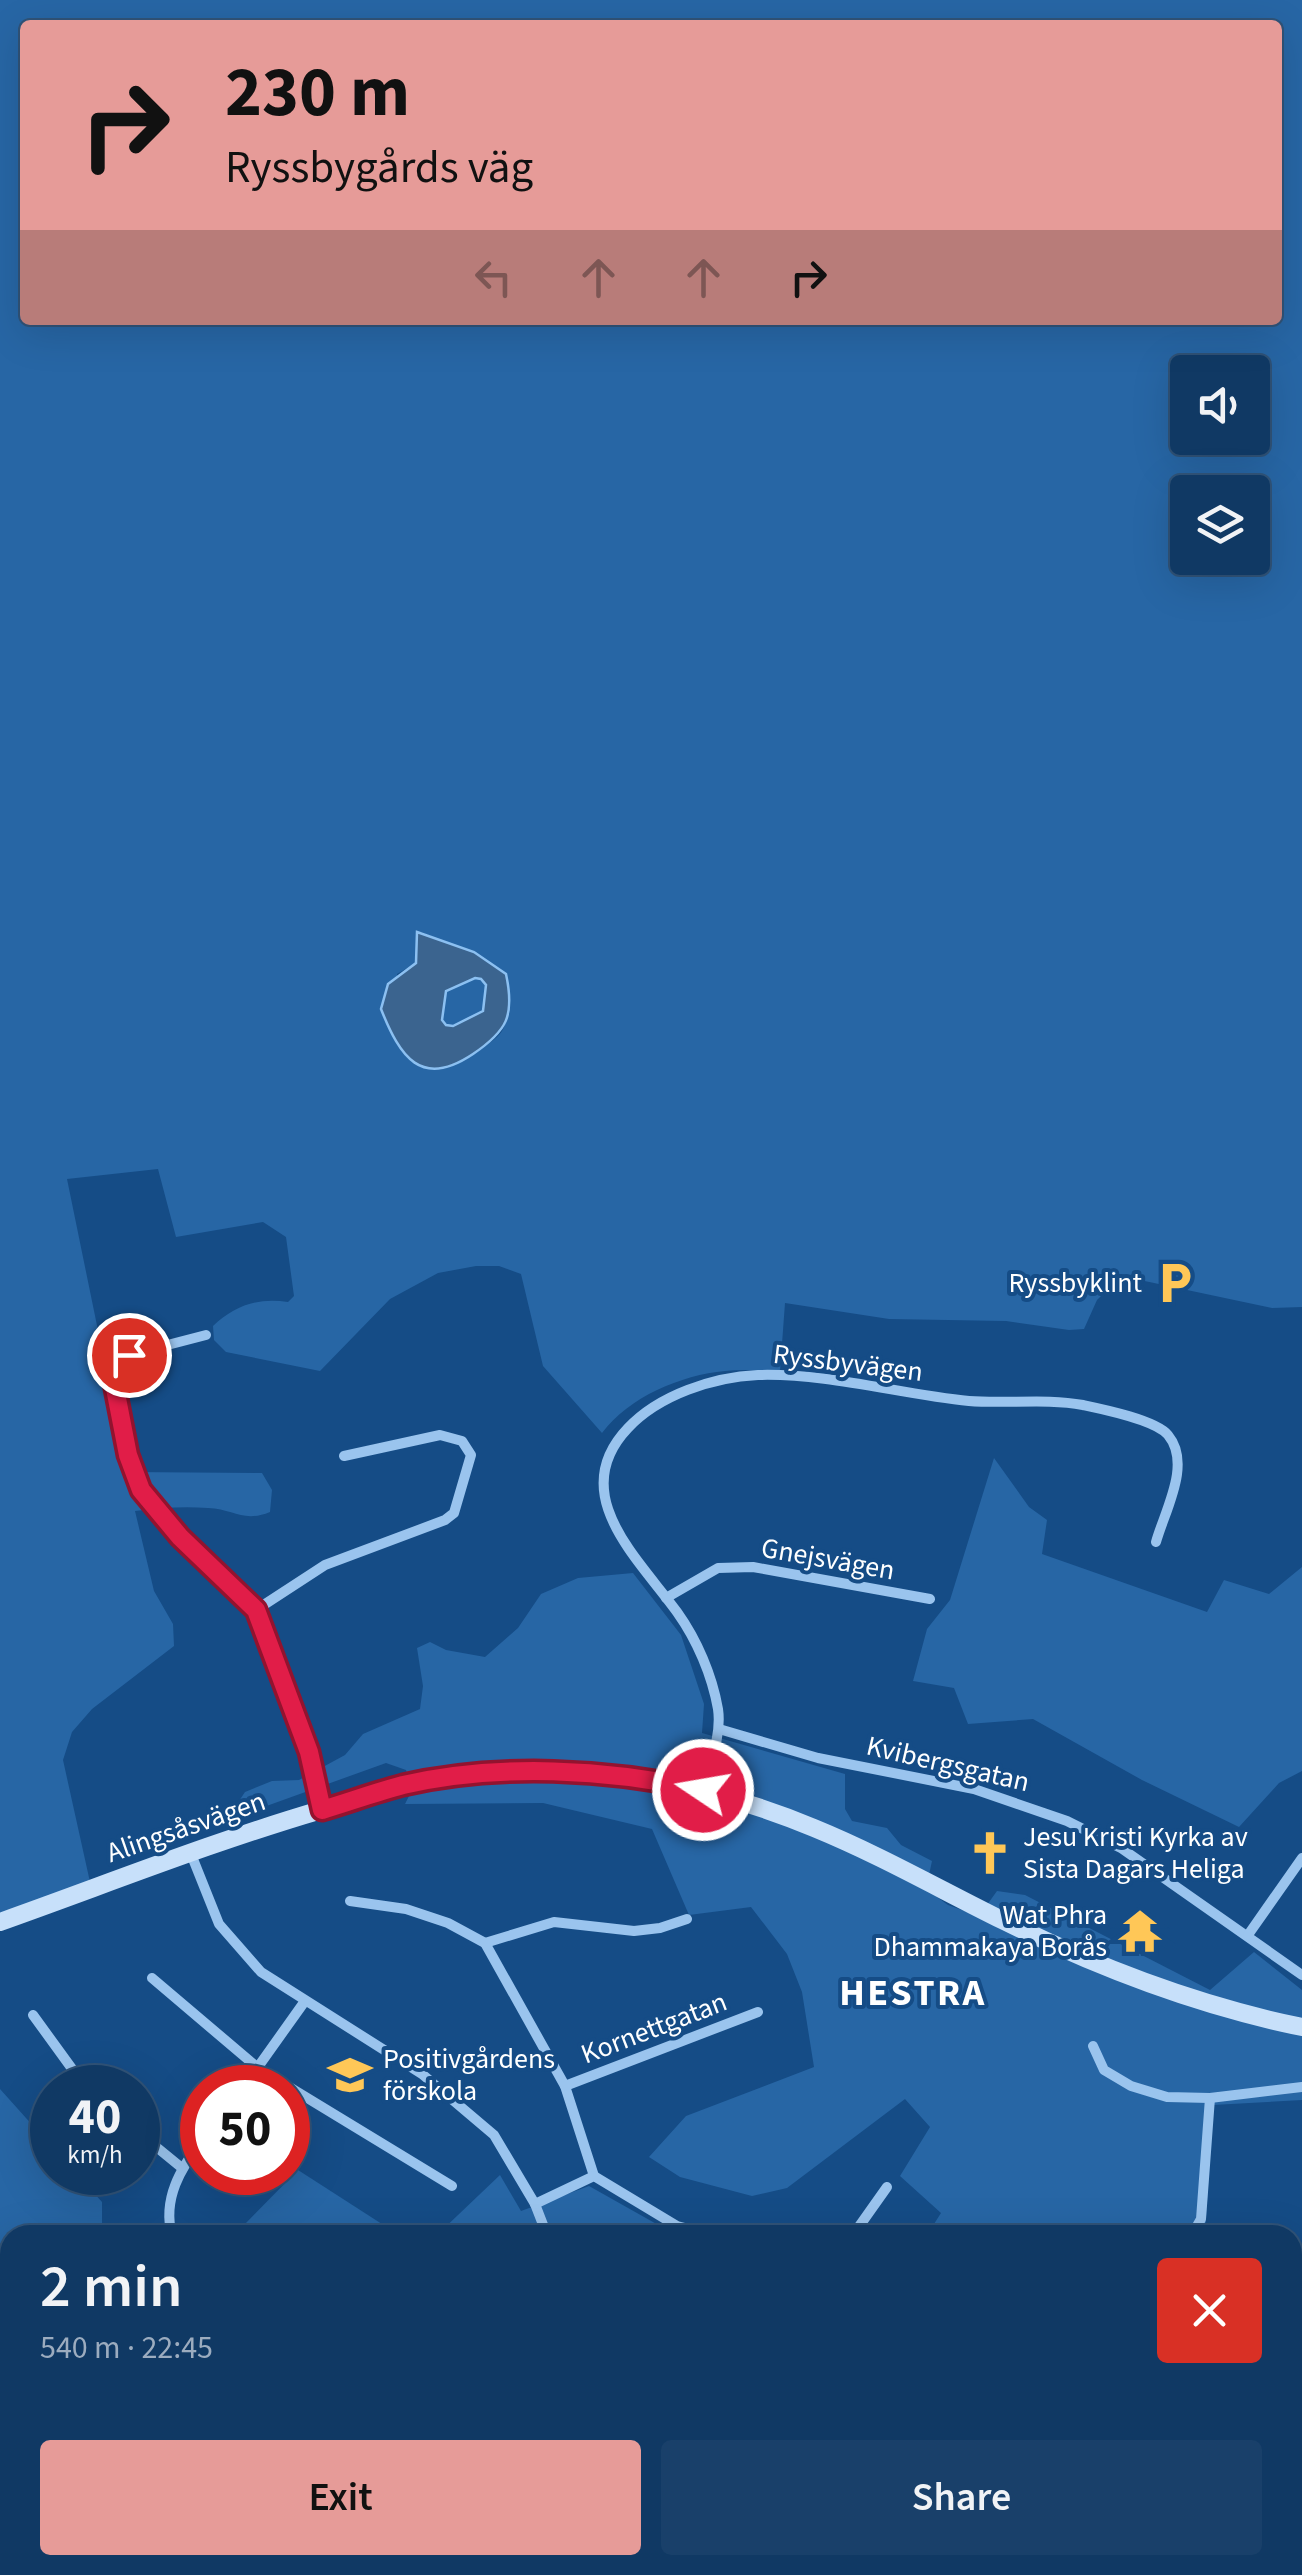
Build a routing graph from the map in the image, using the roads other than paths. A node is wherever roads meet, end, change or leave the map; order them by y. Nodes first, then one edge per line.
1 (206, 1335) dead end
2 (344, 1456) dead end
3 (1156, 1542) dead end
4 (666, 1598) junction
5 (930, 1599) dead end
6 (256, 1610) junction
7 (719, 1729) junction
8 (703, 1790) junction
9 (322, 1810) junction
10 (191, 1854) junction
11 (1302, 1858) edge
12 (350, 1901) dead end
13 (687, 1919) dead end
14 (0, 1922) edge
15 (1248, 1935) junction
16 (484, 1943) junction
17 (1302, 1974) edge
18 (152, 1978) dead end
19 (305, 2001) junction
20 (758, 2012) dead end
21 (33, 2015) dead end
22 (1302, 2027) edge
23 (1092, 2046) dead end
24 (69, 2065) edge
25 (254, 2065) edge
26 (260, 2065) edge
27 (565, 2086) junction
28 (1302, 2087) edge
29 (1210, 2098) junction
30 (310, 2100) edge
31 (160, 2150) edge
32 (180, 2166) edge
33 (180, 2175) edge
34 (594, 2176) junction
35 (452, 2186) dead end
36 (887, 2187) dead end
37 (535, 2204) junction
38 (171, 2225) edge
39 (543, 2225) edge
40 (675, 2225) edge
41 (861, 2225) edge
42 (1198, 2225) edge

1 - 6 street
2 - 6 street
3 - 4 street, Ryssbyvägen
4 - 5 street, Gnejsvägen
4 - 7 street, Ryssbyvägen
6 - 9 street
7 - 8 street, Ryssbyvägen
7 - 15 street, Kvibergsgatan
8 - 9 main road, Alingsåsvägen
8 - 22 main road, Alingsåsvägen
9 - 10 main road, Alingsåsvägen
10 - 14 main road, Alingsåsvägen
10 - 19 street
11 - 15 street
12 - 16 street
13 - 16 street
15 - 17 street, Kvibergsgatan
16 - 27 street
18 - 25 street
19 - 26 street
19 - 37 street
20 - 27 street, Kornettgatan
21 - 24 street
23 - 29 street
27 - 34 street
28 - 29 street
29 - 42 street
30 - 35 street
31 - 32 street
33 - 38 street
34 - 37 street
34 - 40 street
36 - 41 street
37 - 39 street

